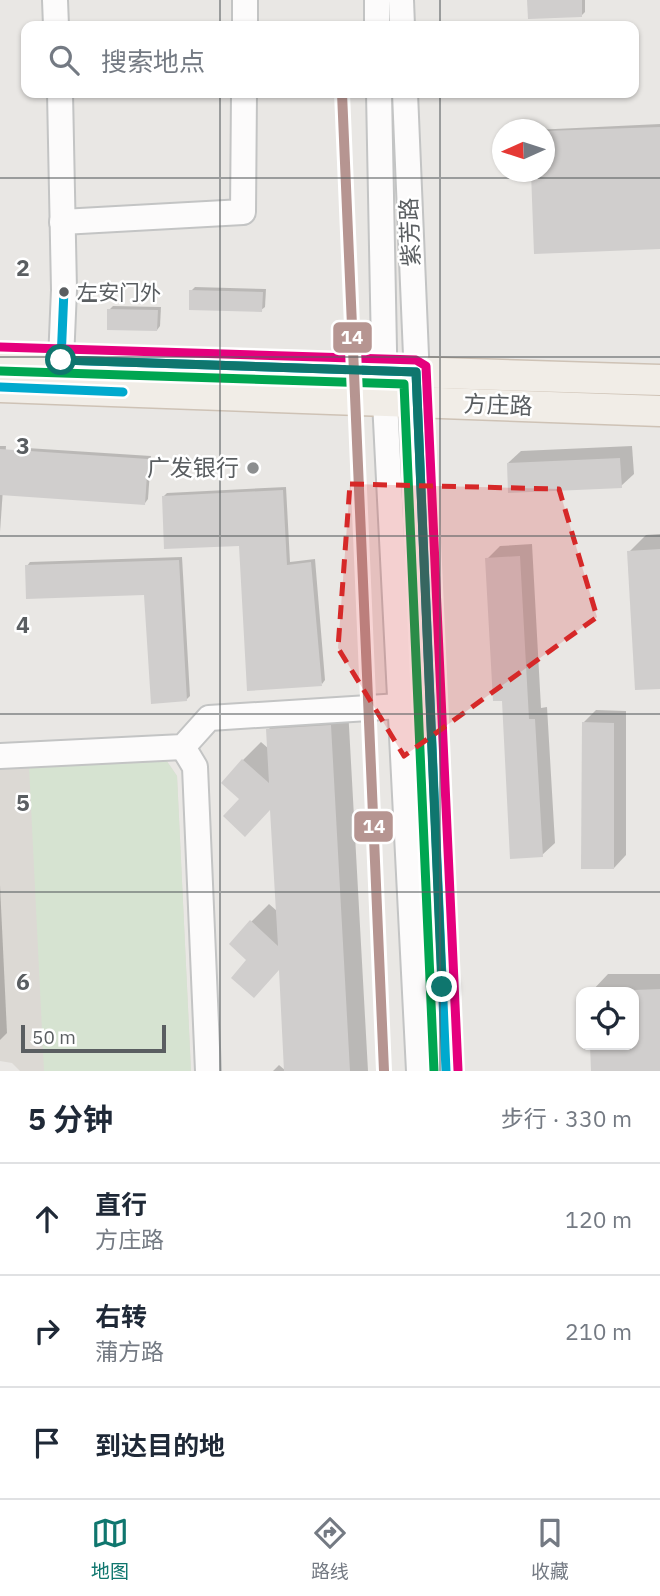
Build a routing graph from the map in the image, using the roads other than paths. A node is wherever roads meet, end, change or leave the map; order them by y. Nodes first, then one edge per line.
1 (55, 0) edge
2 (245, 0) edge
3 (377, 0) edge
4 (401, 0) edge
5 (56, 21) edge
6 (245, 21) edge
7 (377, 21) edge
8 (402, 21) edge
9 (60, 98) edge
10 (244, 98) edge
11 (379, 98) edge
12 (405, 98) edge
13 (62, 222) junction
14 (0, 359) edge
15 (61, 360) junction
16 (384, 370) junction
17 (416, 372) junction
18 (660, 380) edge
19 (0, 387) edge
20 (385, 401) junction
21 (416, 402) junction
22 (660, 411) edge
23 (400, 706) junction
24 (183, 747) junction
25 (0, 756) edge
26 (208, 1071) edge
27 (419, 1071) edge
28 (446, 1071) edge

1 - 5 street
2 - 6 street
3 - 7 street
4 - 8 street
9 - 13 street
10 - 13 street
11 - 16 street, 紫芳路
12 - 17 street, 紫芳路
13 - 15 street
14 - 15 main road, 方庄路
15 - 16 main road, 方庄路
16 - 17 main road, 方庄路
16 - 20 street, 紫芳路
17 - 18 main road, 方庄路
17 - 21 street, 紫芳路
19 - 20 main road, 方庄路
20 - 21 main road, 方庄路
20 - 23 street, 紫芳路
21 - 22 main road, 方庄路
21 - 28 street, 紫芳路
23 - 24 street
23 - 27 street, 紫芳路
24 - 25 street
24 - 26 street

